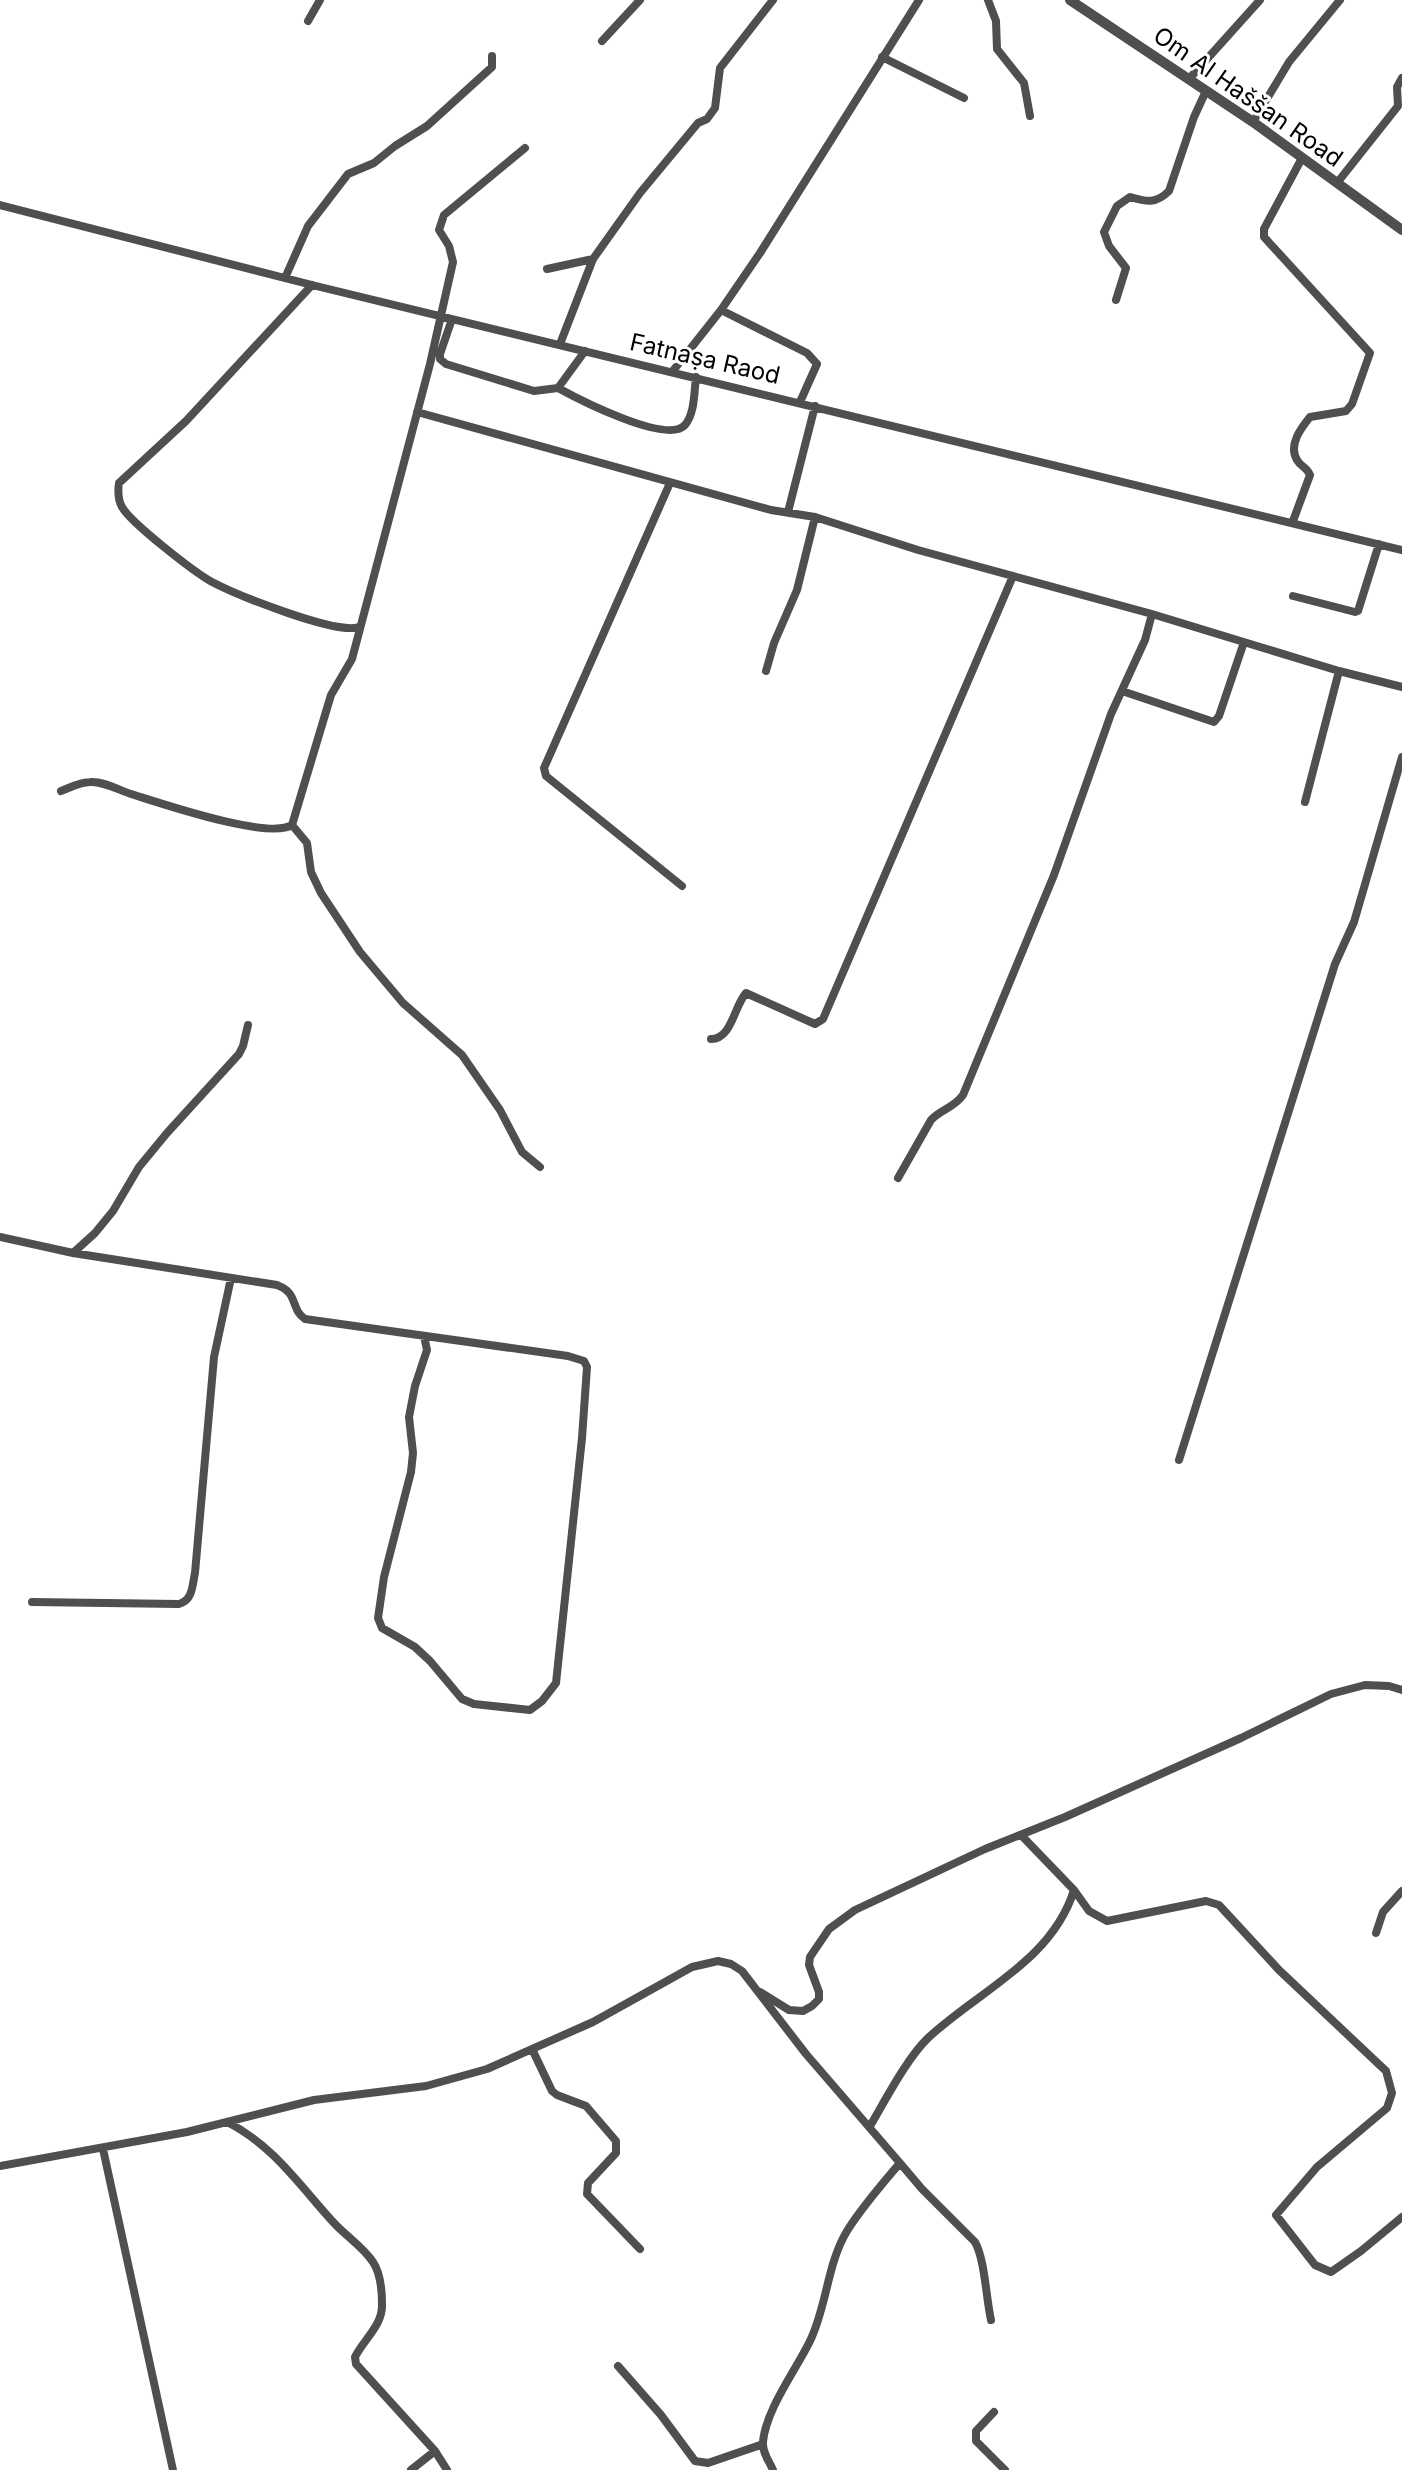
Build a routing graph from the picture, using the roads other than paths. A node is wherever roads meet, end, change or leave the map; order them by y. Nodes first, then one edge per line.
1 (320, 0) edge
2 (640, 0) edge
3 (773, 0) edge
4 (919, 0) edge
5 (988, 0) edge
6 (1070, 0) edge
7 (1260, 0) edge
8 (1340, 0) edge
9 (308, 21) dead end
10 (602, 41) dead end
11 (492, 56) dead end
12 (882, 57) junction
13 (1402, 78) edge
14 (1189, 79) junction
15 (1206, 91) junction
16 (964, 98) dead end
17 (1030, 116) dead end
18 (1253, 122) junction
19 (525, 148) dead end
20 (1302, 158) junction
21 (1337, 183) junction
22 (0, 205) edge
23 (1402, 230) edge
24 (593, 259) junction
25 (547, 269) dead end
26 (285, 278) junction
27 (312, 285) junction
28 (1116, 300) dead end
29 (721, 310) junction
30 (441, 315) junction
31 (452, 319) junction
32 (560, 344) junction
33 (585, 351) junction
34 (672, 372) junction
35 (696, 377) junction
36 (558, 388) junction
37 (800, 402) junction
38 (815, 406) junction
39 (417, 412) junction
40 (670, 483) junction
41 (788, 512) junction
42 (815, 517) junction
43 (1293, 521) junction
44 (1379, 544) junction
45 (1402, 550) edge
46 (1013, 576) junction
47 (1293, 596) dead end
48 (1152, 614) junction
49 (359, 627) junction
50 (1244, 642) junction
51 (766, 671) dead end
52 (1339, 671) junction
53 (1402, 687) edge
54 (1122, 691) junction
55 (1402, 757) edge
56 (61, 791) dead end
57 (1305, 802) dead end
58 (292, 825) junction
59 (682, 886) dead end
60 (248, 1025) dead end
61 (711, 1039) dead end
62 (540, 1167) dead end
63 (898, 1178) dead end
64 (0, 1237) edge
65 (73, 1253) junction
66 (231, 1278) junction
67 (424, 1336) junction
68 (1179, 1460) dead end
69 (32, 1602) dead end
70 (1402, 1690) edge
71 (1021, 1835) junction
72 (1074, 1890) junction
73 (1402, 1891) edge
74 (1376, 1933) dead end
75 (755, 1989) junction
76 (532, 2049) junction
77 (227, 2122) junction
78 (870, 2126) junction
79 (103, 2149) junction
80 (900, 2163) junction
81 (0, 2166) edge
82 (1402, 2217) edge
83 (640, 2249) dead end
84 (991, 2320) dead end
85 (618, 2366) dead end
86 (994, 2412) dead end
87 (763, 2444) junction
88 (435, 2451) junction
89 (173, 2470) edge
90 (411, 2470) edge
91 (447, 2470) edge
92 (773, 2470) edge
93 (1005, 2470) edge

1 - 9 street
2 - 10 street
3 - 24 street
4 - 12 street
5 - 17 street
6 - 14 street, Om Al Haššan Road
7 - 14 street
8 - 18 street
11 - 26 street
12 - 16 street
12 - 29 street
13 - 21 street
14 - 15 street, Om Al Haššan Road
15 - 18 street, Om Al Haššan Road
15 - 28 street
18 - 20 street, Om Al Haššan Road
19 - 30 street
20 - 21 street, Om Al Haššan Road
20 - 43 street
21 - 23 street, Om Al Haššan Road
22 - 26 street, Fatnaṣa Raod
24 - 25 street
24 - 32 street
26 - 27 street, Fatnaṣa Raod
27 - 30 street, Fatnaṣa Raod
27 - 49 street
29 - 34 street
29 - 37 street
30 - 31 street, Fatnaṣa Raod
30 - 39 street
31 - 32 street, Fatnaṣa Raod
31 - 36 street
32 - 33 street, Fatnaṣa Raod
33 - 34 street, Fatnaṣa Raod
33 - 36 street
34 - 35 street, Fatnaṣa Raod
35 - 36 street
35 - 37 street, Fatnaṣa Raod
37 - 38 street, Fatnaṣa Raod
38 - 41 street
38 - 43 street, Fatnaṣa Raod
39 - 40 street
39 - 49 street
40 - 41 street
40 - 59 street
41 - 42 street
42 - 46 street
42 - 51 street
43 - 44 street, Fatnaṣa Raod
44 - 45 street, Fatnaṣa Raod
44 - 47 street
46 - 48 street
46 - 61 street
48 - 50 street
48 - 54 street
49 - 58 street
50 - 52 street
50 - 54 street
52 - 53 street
52 - 57 street
54 - 63 street
55 - 68 street
56 - 58 street
58 - 62 street
60 - 65 street
64 - 65 street
65 - 66 street
66 - 67 street
66 - 69 street
67 - 67 street
70 - 71 street
71 - 72 street
71 - 75 street
72 - 78 street
72 - 82 street
73 - 74 street
75 - 76 street
75 - 78 street
76 - 77 street
76 - 83 street
77 - 79 street
77 - 88 street
78 - 80 street
79 - 81 street
79 - 89 street
80 - 84 street
80 - 87 street
85 - 87 street
86 - 93 street
87 - 92 street
88 - 90 street
88 - 91 street

